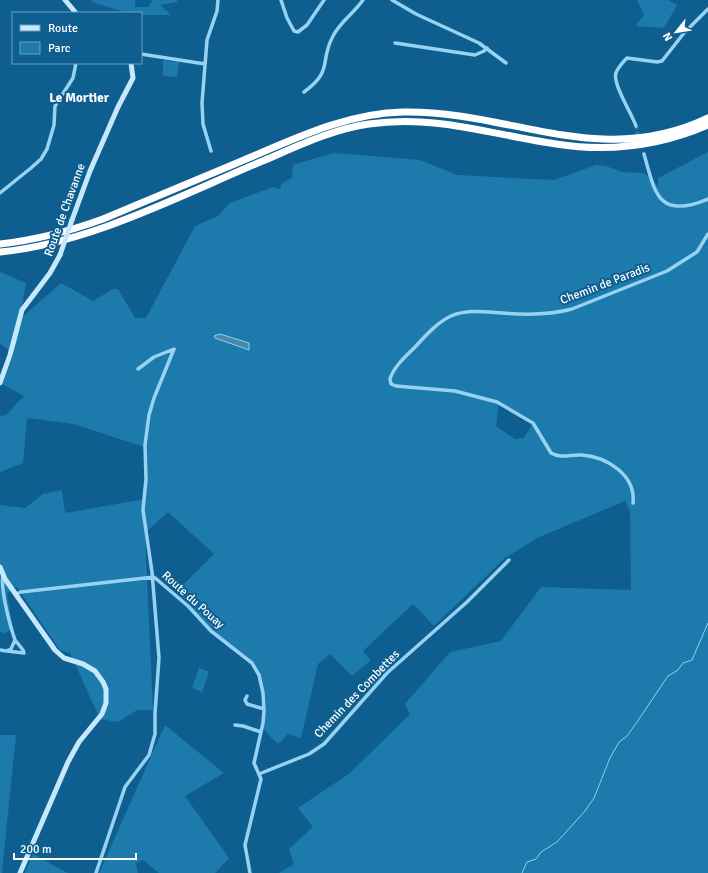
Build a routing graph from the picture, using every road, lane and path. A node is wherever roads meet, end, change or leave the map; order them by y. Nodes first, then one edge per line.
1 (65, 0) edge
2 (218, 0) edge
3 (281, 0) edge
4 (324, 0) edge
5 (363, 0) edge
6 (392, 0) edge
7 (708, 9) edge
8 (75, 12) edge
9 (396, 43) dead end
10 (487, 48) junction
11 (142, 54) edge
12 (506, 63) dead end
13 (76, 64) edge
14 (131, 64) edge
15 (205, 64) junction
16 (304, 92) dead end
17 (708, 118) edge
18 (636, 126) tunnel mouth
19 (708, 126) edge
20 (211, 151) dead end
21 (644, 154) dead end
22 (0, 193) edge
23 (708, 199) edge
24 (708, 234) edge
25 (0, 244) edge
26 (0, 252) edge
27 (138, 368) dead end
28 (0, 383) edge
29 (633, 503) dead end
30 (509, 560) dead end
31 (0, 567) edge
32 (3, 575) junction
33 (152, 577) junction
34 (16, 594) junction
35 (15, 640) junction
36 (0, 650) edge
37 (6, 651) junction
38 (247, 696) dead end
39 (264, 709) junction
40 (234, 725) dead end
41 (261, 732) junction
42 (259, 774) junction
43 (20, 873) edge
44 (96, 873) edge
45 (250, 873) edge

1 - 8 main road
2 - 15 street
3 - 4 street
5 - 16 street
6 - 10 street
7 - 18 street
9 - 10 street
10 - 12 street
11 - 15 street
13 - 22 street
14 - 28 main road, Route de Chavanne, bridge
15 - 20 street
17 - 25 highway
19 - 26 highway
21 - 23 street
24 - 29 street, Chemin de Paradis
27 - 33 street
30 - 42 street, Chemin des Combettes
31 - 32 main road
32 - 34 main road
32 - 35 street
33 - 34 street, Route du Pouay
33 - 39 street, Route du Pouay
33 - 44 street
34 - 43 main road
35 - 37 street
35 - 37 street
36 - 37 street
38 - 39 street
39 - 41 street, Route du Pouay
40 - 41 street
41 - 42 street, Route du Pouay
42 - 45 street, Route du Pouay

